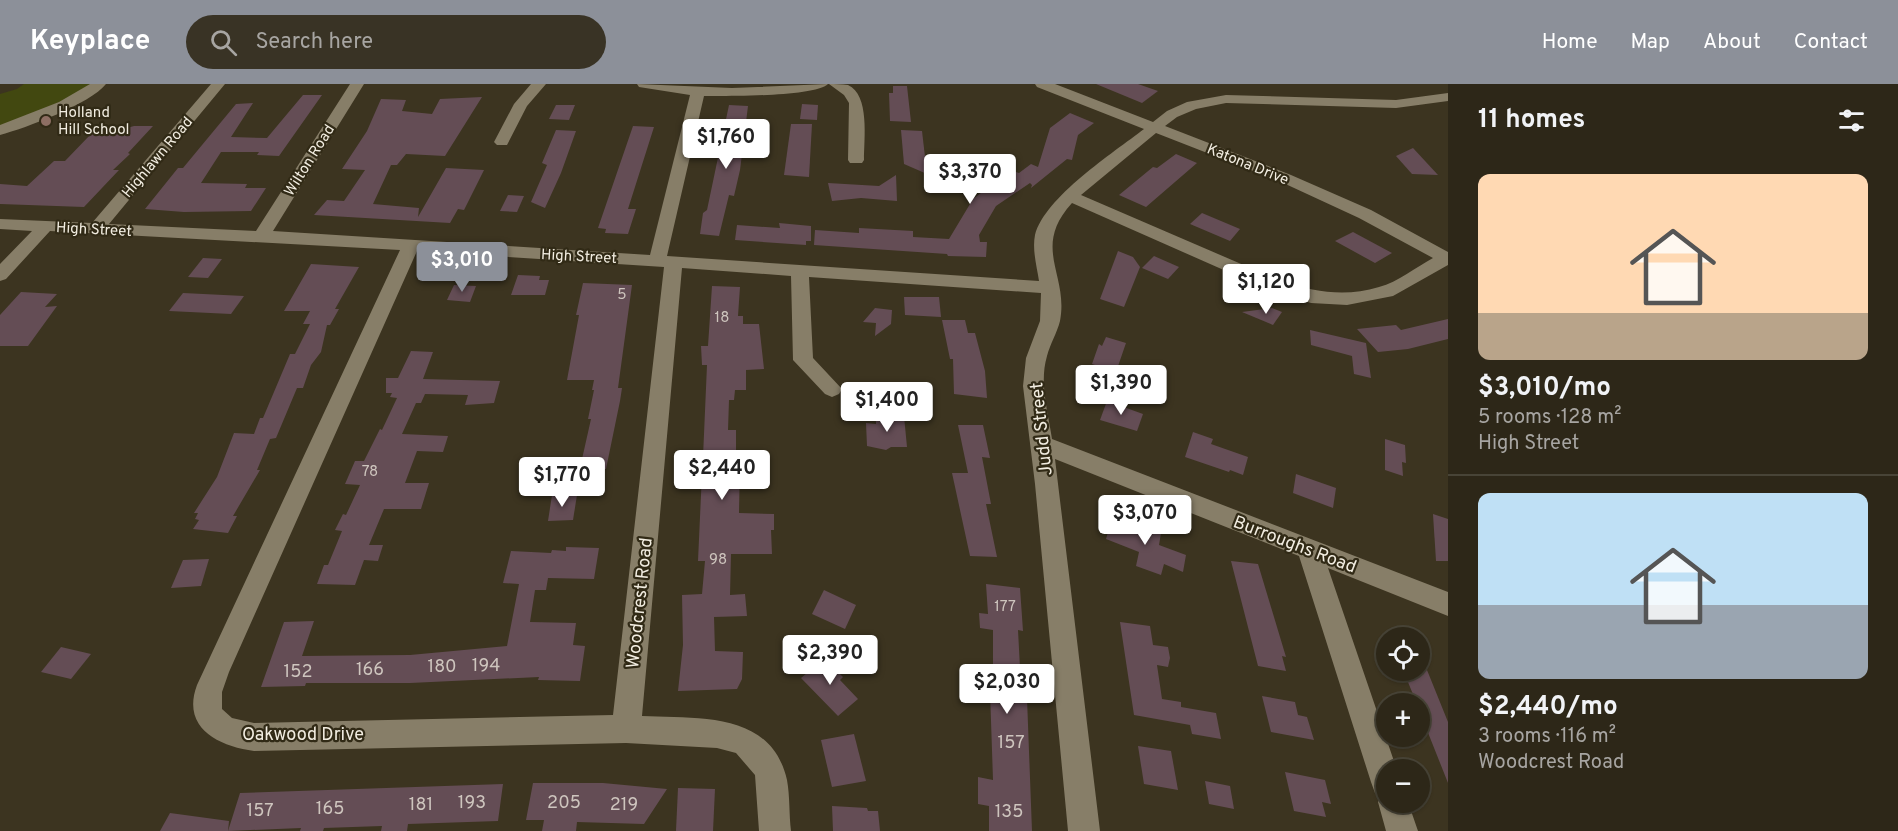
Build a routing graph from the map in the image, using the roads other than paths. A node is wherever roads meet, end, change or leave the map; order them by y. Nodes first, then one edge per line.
1 (99, 84) edge
2 (218, 84) edge
3 (357, 84) edge
4 (538, 84) edge
5 (644, 84) edge
6 (821, 84) edge
7 (836, 84) edge
8 (1042, 84) edge
9 (698, 90) junction
10 (1448, 97) edge
11 (1155, 127) junction
12 (0, 130) edge
13 (502, 142) dead end
14 (856, 160) dead end
15 (1070, 196) junction
16 (0, 224) edge
17 (45, 227) junction
18 (96, 229) junction
19 (261, 236) junction
20 (411, 246) junction
21 (1448, 259) edge
22 (666, 261) junction
23 (800, 270) junction
24 (0, 275) edge
25 (1050, 288) junction
26 (832, 389) dead end
27 (1041, 444) junction
28 (1310, 551) junction
29 (1448, 604) edge
30 (626, 729) junction
31 (1378, 759) edge
32 (1396, 813) edge
33 (775, 831) edge
34 (1084, 831) edge
35 (1402, 831) edge

1 - 12 street
2 - 18 street, Highlawn Road
3 - 19 street, Wilton Road
4 - 13 street
5 - 9 street
6 - 9 street
7 - 14 street
8 - 11 street, Katona Drive
9 - 22 street, Woodcrest Road
10 - 11 street, Judd Street
11 - 15 street, Judd Street
11 - 21 street, Katona Drive
15 - 21 street
15 - 25 street, Judd Street
16 - 17 street, High Street
17 - 18 street, High Street
17 - 24 street
18 - 19 street, High Street
19 - 20 street, High Street
20 - 22 street, High Street
20 - 30 street, Oakwood Drive
22 - 23 street, High Street
22 - 30 street, Woodcrest Road
23 - 25 street, High Street
23 - 26 street
25 - 27 street, Judd Street
27 - 28 street, Burroughs Road
27 - 34 street, Judd Street
28 - 29 street, Burroughs Road
28 - 31 street
30 - 33 street, Oakwood Drive
32 - 35 street

